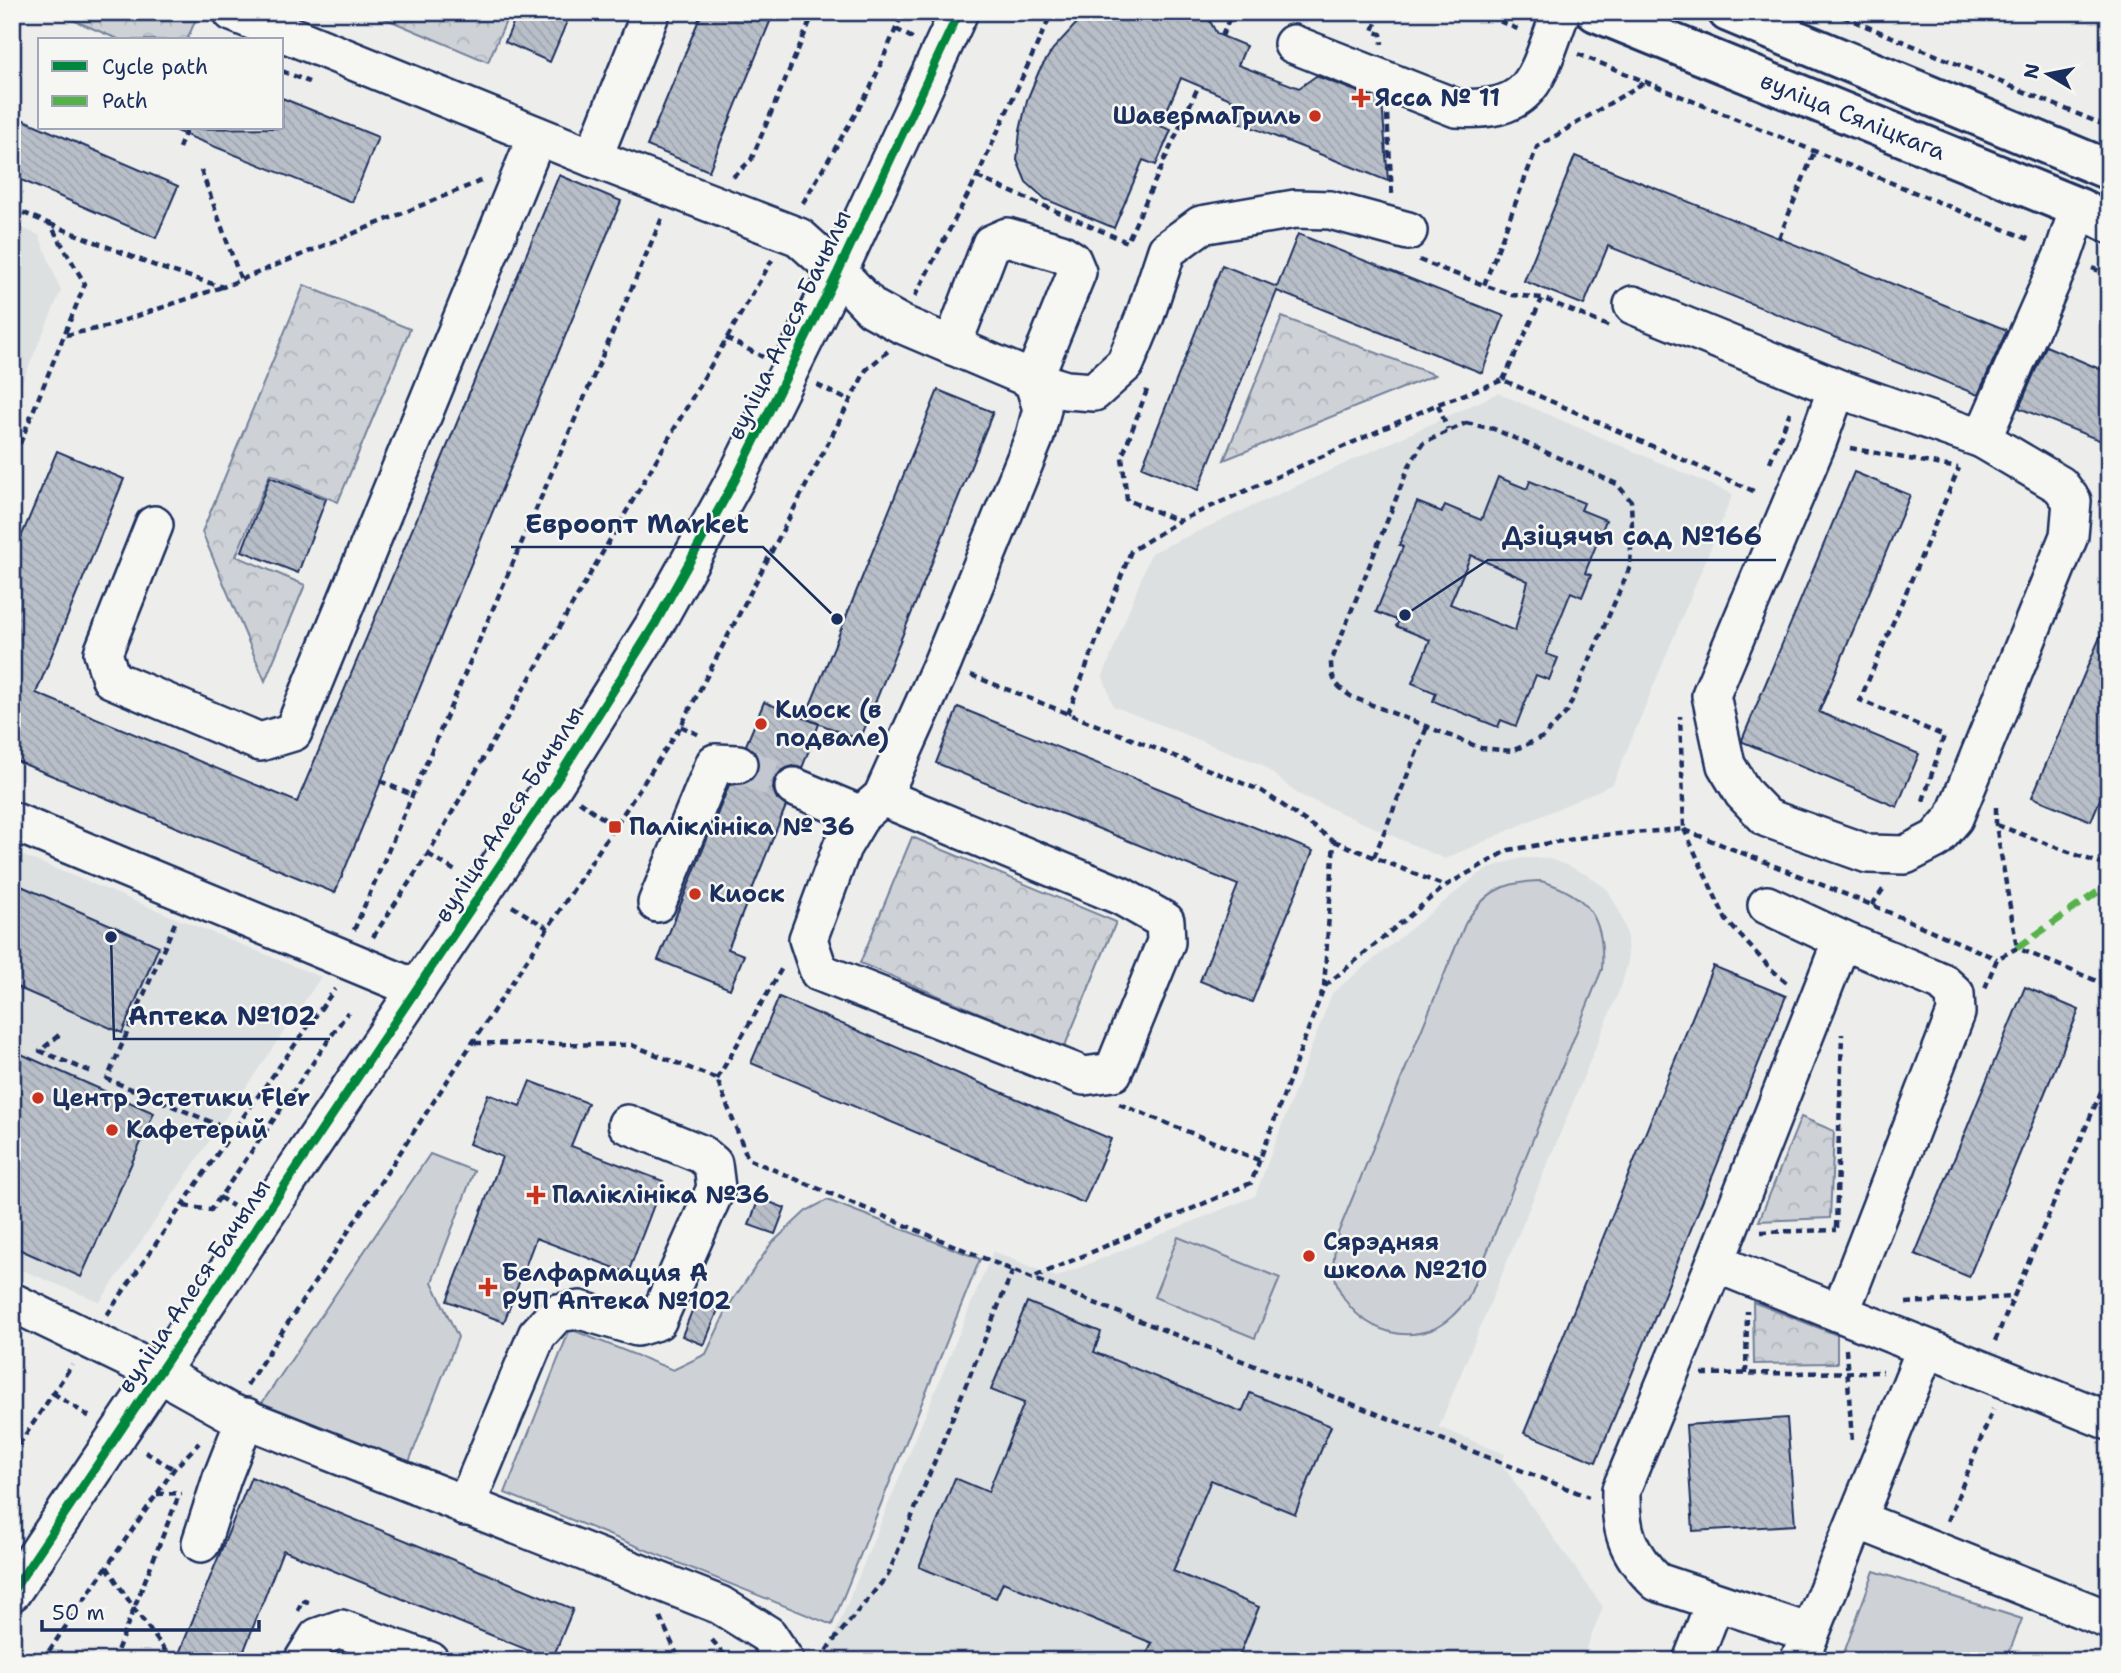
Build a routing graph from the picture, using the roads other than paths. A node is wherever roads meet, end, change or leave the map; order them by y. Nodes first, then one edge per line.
1 (233, 12) edge
2 (651, 12) edge
3 (959, 12) edge
4 (1596, 12) edge
5 (1728, 12) edge
6 (1555, 27) edge
7 (1293, 44) dead end
8 (532, 149) junction
9 (593, 158) junction
10 (2109, 170) edge
11 (2094, 216) edge
12 (1403, 239) road end
13 (838, 272) junction
14 (1625, 317) road end
15 (952, 346) junction
16 (1033, 380) junction
17 (1838, 388) junction
18 (1982, 439) junction
19 (154, 525) dead end
20 (737, 764) dead end
21 (794, 787) tunnel mouth
22 (871, 806) junction
23 (12, 821) edge
24 (657, 903) dead end
25 (1767, 905) dead end
26 (1842, 940) junction
27 (417, 989) junction
28 (627, 1124) dead end
29 (1715, 1263) junction
30 (12, 1303) edge
31 (1843, 1329) junction
32 (1926, 1348) junction
33 (159, 1373) junction
34 (237, 1415) junction
35 (2109, 1421) edge
36 (465, 1507) junction
37 (1858, 1520) junction
38 (201, 1544) dead end
39 (12, 1592) edge
40 (1715, 1602) junction
41 (2109, 1620) edge
42 (1805, 1647) edge
43 (303, 1661) edge
44 (430, 1661) edge
45 (785, 1661) edge
46 (1692, 1661) edge

1 - 8 street
2 - 9 street
3 - 13 street, вуліца Алеся Бачылы
4 - 11 main road, вуліца Сяліцкага
5 - 10 main road, вуліца Сяліцкага
6 - 7 street
8 - 9 street
8 - 19 street
9 - 13 street
11 - 18 street
12 - 16 street
13 - 15 street
13 - 27 street, вуліца Алеся Бачылы
14 - 17 street
15 - 16 street
15 - 16 street
16 - 22 street
17 - 18 street
17 - 18 street
20 - 24 street
21 - 22 street
22 - 22 street
23 - 27 street
25 - 26 street
26 - 29 street
26 - 31 street
27 - 33 street, вуліца Алеся Бачылы
28 - 36 street
29 - 31 street
29 - 40 street
30 - 33 street
31 - 32 street
32 - 35 street
32 - 37 street
33 - 34 street
33 - 39 street, вуліца Алеся Бачылы
34 - 36 street
34 - 38 street
36 - 45 street
37 - 41 street
37 - 42 street
40 - 42 street
40 - 46 street
43 - 44 street

